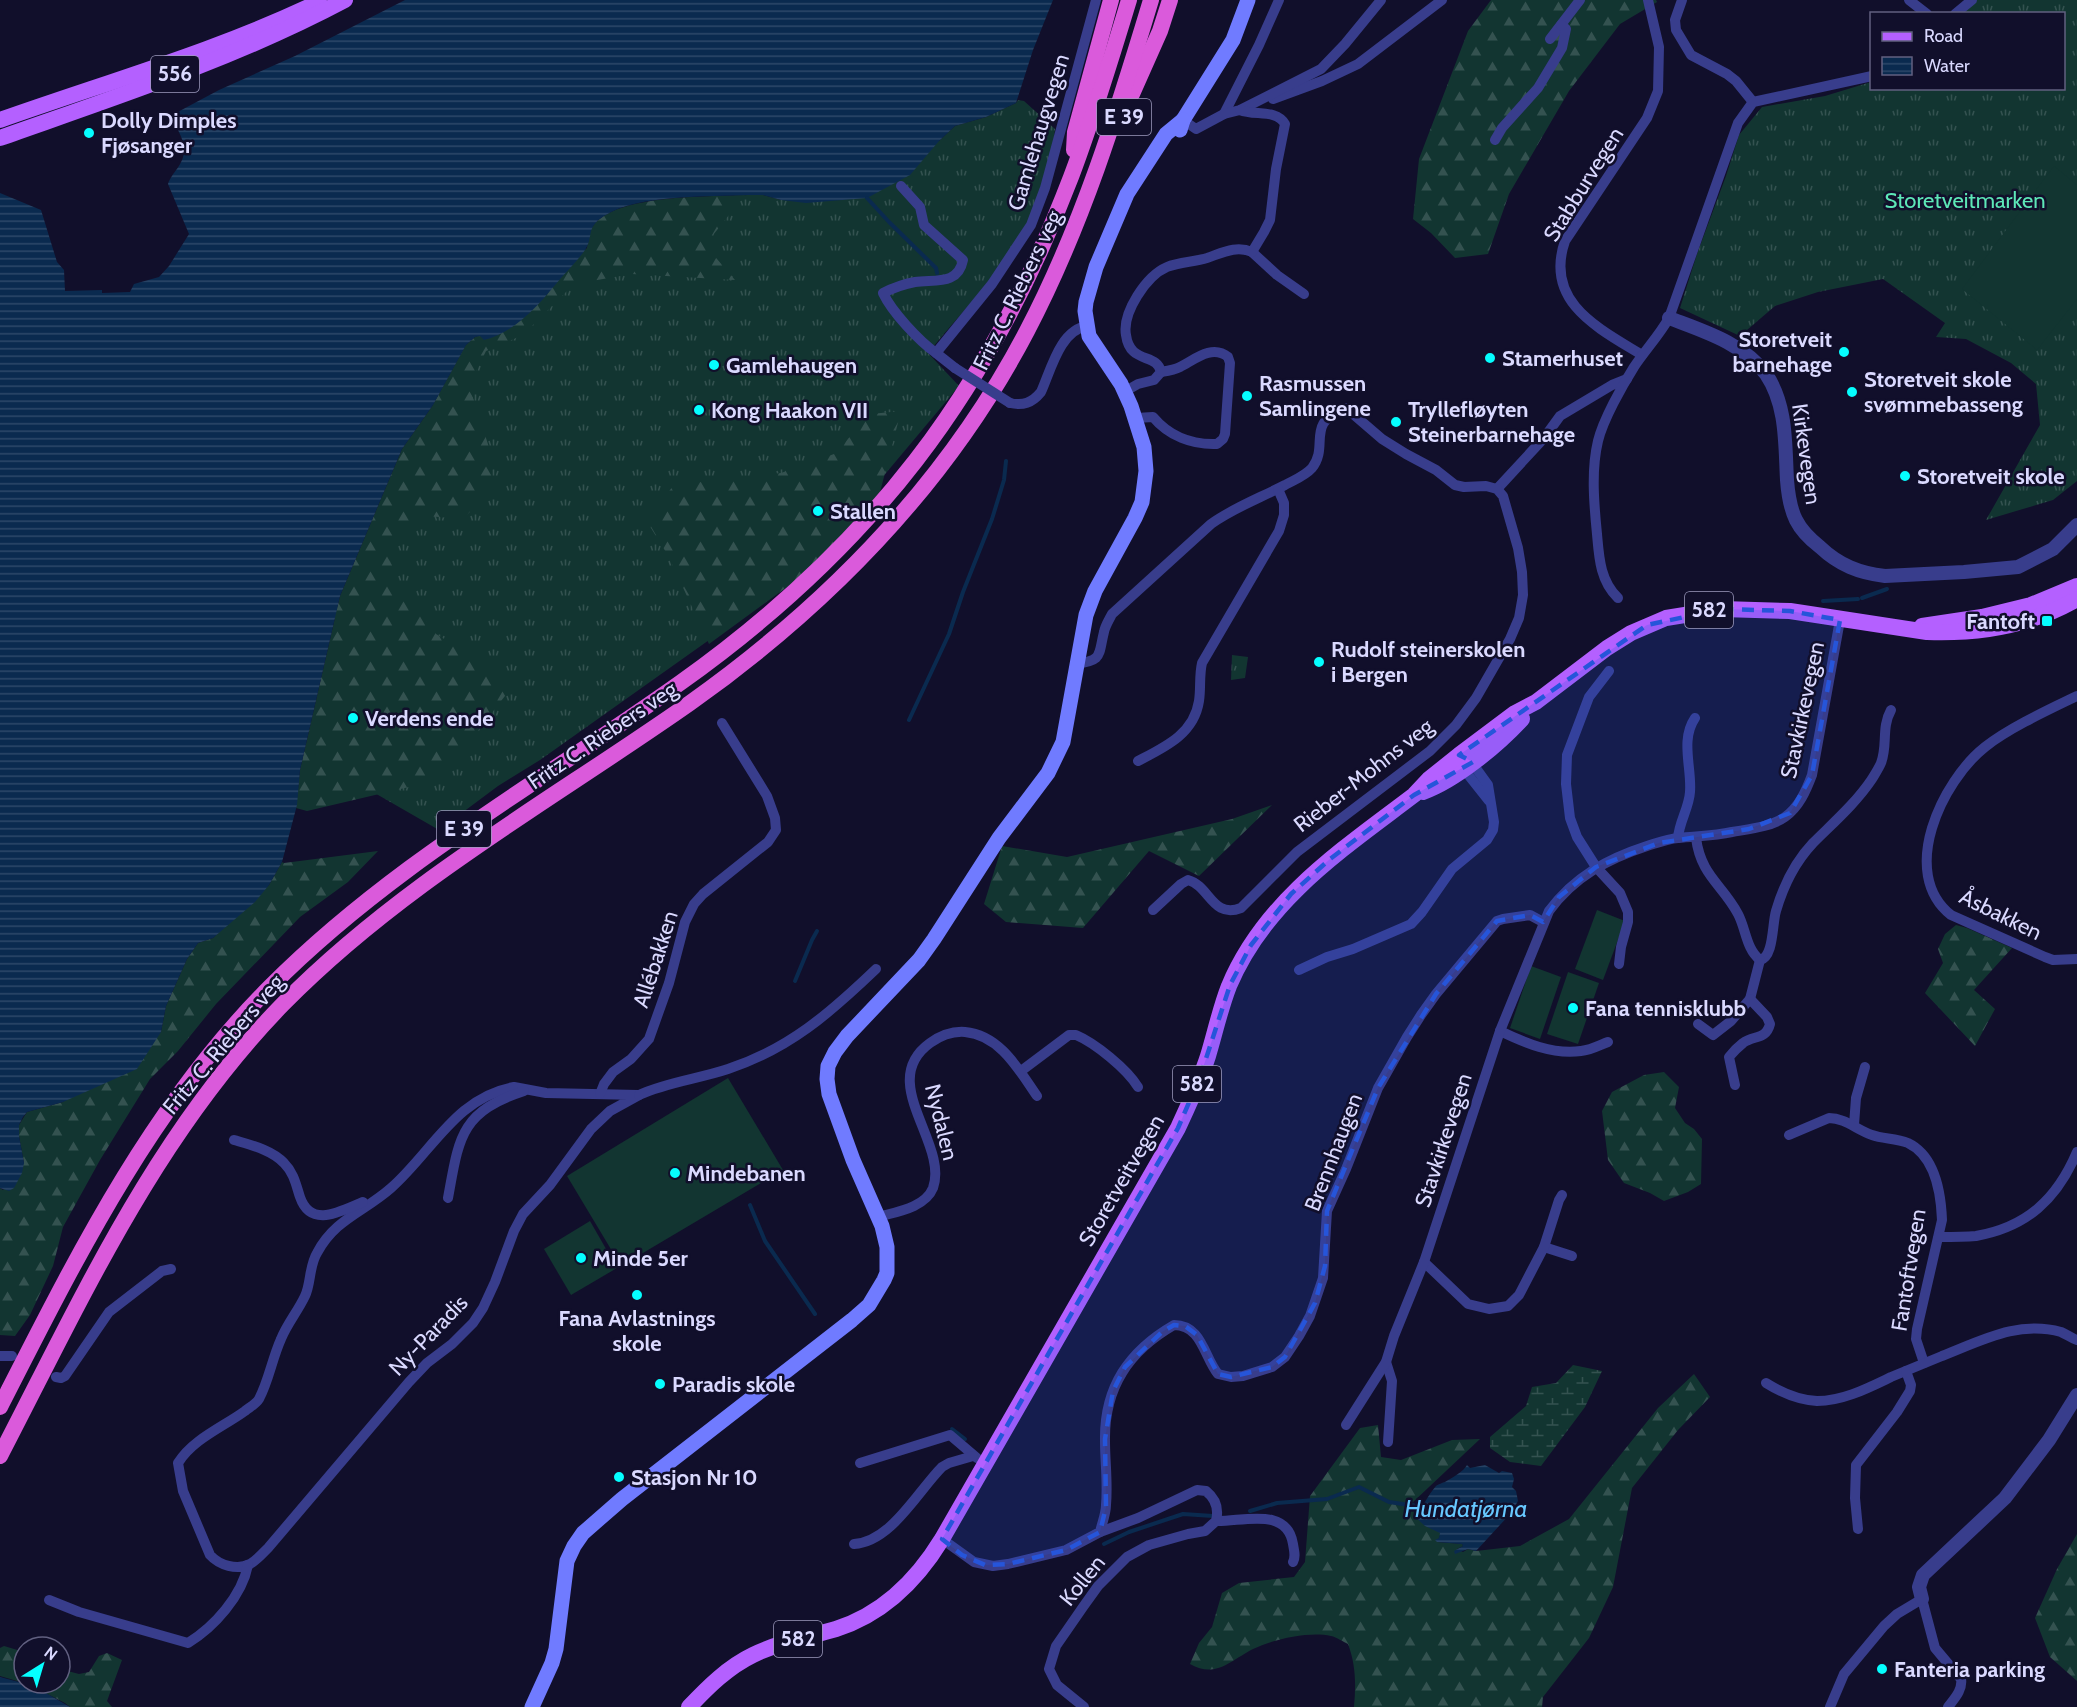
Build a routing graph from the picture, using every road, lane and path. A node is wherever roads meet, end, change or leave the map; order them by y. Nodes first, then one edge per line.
1 (322, 0) edge
2 (345, 0) edge
3 (1096, 0) edge
4 (1111, 0) edge
5 (1129, 0) edge
6 (1151, 0) edge
7 (1170, 0) edge
8 (1248, 0) edge
9 (1279, 0) edge
10 (1381, 0) edge
11 (1386, 0) edge
12 (1390, 0) edge
13 (1580, 0) edge
14 (1648, 0) edge
15 (1682, 0) edge
16 (1909, 0) edge
17 (1972, 0) edge
18 (1441, 2) edge
19 (1924, 12) edge
20 (1957, 12) edge
21 (1561, 25) junction
22 (1550, 39) dead end
23 (1870, 76) edge
24 (1255, 102) junction
25 (1753, 102) junction
26 (1240, 110) junction
27 (1224, 114) junction
28 (0, 120) edge
29 (1183, 120) junction
30 (0, 138) edge
31 (1495, 140) dead end
32 (1071, 177) junction
33 (901, 186) dead end
34 (1072, 232) junction
35 (1252, 252) junction
36 (1305, 294) dead end
37 (1669, 318) junction
38 (1087, 326) junction
39 (936, 353) junction
40 (1642, 355) junction
41 (1161, 372) junction
42 (1627, 379) junction
43 (1125, 392) junction
44 (1136, 418) junction
45 (1278, 489) junction
46 (1497, 489) junction
47 (2077, 525) edge
48 (2077, 586) edge
49 (1618, 598) dead end
50 (2077, 599) edge
51 (1840, 620) junction
52 (1906, 629) junction
53 (1076, 664) junction
54 (1609, 671) dead end
55 (2077, 696) edge
56 (1892, 710) dead end
57 (1695, 718) dead end
58 (722, 723) dead end
59 (1138, 761) dead end
60 (1465, 762) junction
61 (1678, 838) junction
62 (1696, 838) junction
63 (1596, 867) junction
64 (1153, 910) dead end
65 (1543, 922) junction
66 (2077, 959) edge
67 (1760, 960) junction
68 (1619, 964) dead end
69 (876, 969) dead end
70 (1299, 970) dead end
71 (1750, 999) junction
72 (1698, 1024) dead end
73 (1500, 1031) junction
74 (1608, 1042) dead end
75 (1865, 1067) dead end
76 (1021, 1071) junction
77 (1735, 1085) dead end
78 (1138, 1087) dead end
79 (527, 1090) junction
80 (600, 1094) junction
81 (639, 1095) junction
82 (1037, 1096) dead end
83 (1854, 1125) junction
84 (1789, 1135) dead end
85 (234, 1140) dead end
86 (2077, 1152) edge
87 (386, 1193) junction
88 (1562, 1195) dead end
89 (448, 1198) dead end
90 (878, 1217) junction
91 (1939, 1237) junction
92 (1544, 1247) junction
93 (1572, 1256) dead end
94 (1424, 1262) junction
95 (171, 1269) dead end
96 (2077, 1331) edge
97 (2064, 1333) junction
98 (2077, 1340) edge
99 (1386, 1362) junction
100 (1924, 1363) junction
101 (1906, 1371) junction
102 (56, 1377) dead end
103 (1766, 1383) dead end
104 (2077, 1395) edge
105 (0, 1407) edge
106 (1346, 1425) dead end
107 (1388, 1442) dead end
108 (0, 1456) edge
109 (979, 1460) junction
110 (860, 1462) dead end
111 (1216, 1521) junction
112 (1858, 1529) dead end
113 (1100, 1532) junction
114 (942, 1539) junction
115 (854, 1544) dead end
116 (1293, 1562) dead end
117 (248, 1565) junction
118 (1923, 1599) junction
119 (49, 1600) dead end
120 (533, 1707) edge
121 (689, 1707) edge
122 (1084, 1707) edge
123 (1830, 1707) edge
124 (1948, 1707) edge

1 - 28 main road, 556
2 - 30 main road, 556
3 - 39 street, Gamlehaugvegen
4 - 32 highway, E 39
5 - 32 highway, Fritz C. Riebers veg / E 39
6 - 34 highway, Fritz C. Riebers veg / E 39
7 - 34 highway, E 39
8 - 29 main road
9 - 27 street
10 - 24 street
11 - 12 street
13 - 21 street
14 - 40 street, Stabburvegen
15 - 25 street
16 - 19 street
17 - 20 street
18 - 24 street
21 - 22 street
21 - 31 street
23 - 25 street
24 - 26 street
25 - 37 street
26 - 27 street
26 - 35 street
27 - 29 street
29 - 38 main road
32 - 105 highway, Fritz C. Riebers veg / E 39
33 - 39 street
34 - 108 highway, Fritz C. Riebers veg / E 39
35 - 36 street
35 - 41 street
37 - 40 street
37 - 47 street, Kirkevegen
38 - 39 street, bridge
38 - 43 main road
40 - 42 street
41 - 43 street
41 - 44 street
42 - 46 street
42 - 49 street
43 - 44 main road
44 - 53 main road
45 - 46 street
45 - 53 street
45 - 59 street
46 - 64 street, Rieber-Mohns veg
48 - 52 main road, Storetveitvegen / 582
50 - 52 main road, Storetveitvegen / 582
51 - 52 main road, Storetveitvegen / 582
51 - 60 main road, Storetveitvegen / 582
51 - 62 street, Stavkirkevegen
53 - 90 main road
54 - 63 street
55 - 66 street, Åsbakken
56 - 67 street
57 - 61 street
58 - 80 street, Allébakken
60 - 70 street
60 - 109 main road, Storetveitvegen / 582
61 - 62 street, Stavkirkevegen
61 - 63 street, Stavkirkevegen
62 - 67 street
63 - 65 street, Stavkirkevegen
63 - 68 street
65 - 73 street, Stavkirkevegen
65 - 113 street, Brennhaugen
67 - 71 street
69 - 81 street, Ny-Paradis
71 - 72 street
71 - 77 street
73 - 74 street
73 - 94 street, Stavkirkevegen
75 - 83 street
76 - 78 street
76 - 82 street, Nydalen
76 - 90 street, Nydalen
79 - 80 street, Ny-Paradis
79 - 87 street, Ny-Paradis
79 - 89 street, Ny-Paradis
80 - 81 street, Ny-Paradis
81 - 117 street, Ny-Paradis
83 - 84 street, Fantoftvegen
83 - 91 street, Fantoftvegen
85 - 87 street, Ny-Paradis
86 - 91 street
87 - 117 street, Ny-Paradis
88 - 92 street
90 - 120 main road
91 - 100 street, Fantoftvegen
92 - 93 street
92 - 94 street
94 - 99 street, Stavkirkevegen
95 - 102 street
96 - 97 street, Fantoftvegen
97 - 98 street, Fantoftvegen
97 - 100 street, Fantoftvegen
99 - 106 street, Stavkirkevegen
99 - 107 street
100 - 101 street, Fantoftvegen
101 - 103 street, Fantoftvegen
101 - 112 street
104 - 118 street
109 - 110 street
109 - 114 main road, Storetveitvegen / 582
109 - 115 street
111 - 113 street, Kollen
111 - 116 street, Kollen
111 - 122 street, Kollen
113 - 114 street
114 - 121 main road, Storetveitvegen / 582
117 - 119 street, Ny-Paradis
118 - 123 street
118 - 124 street

